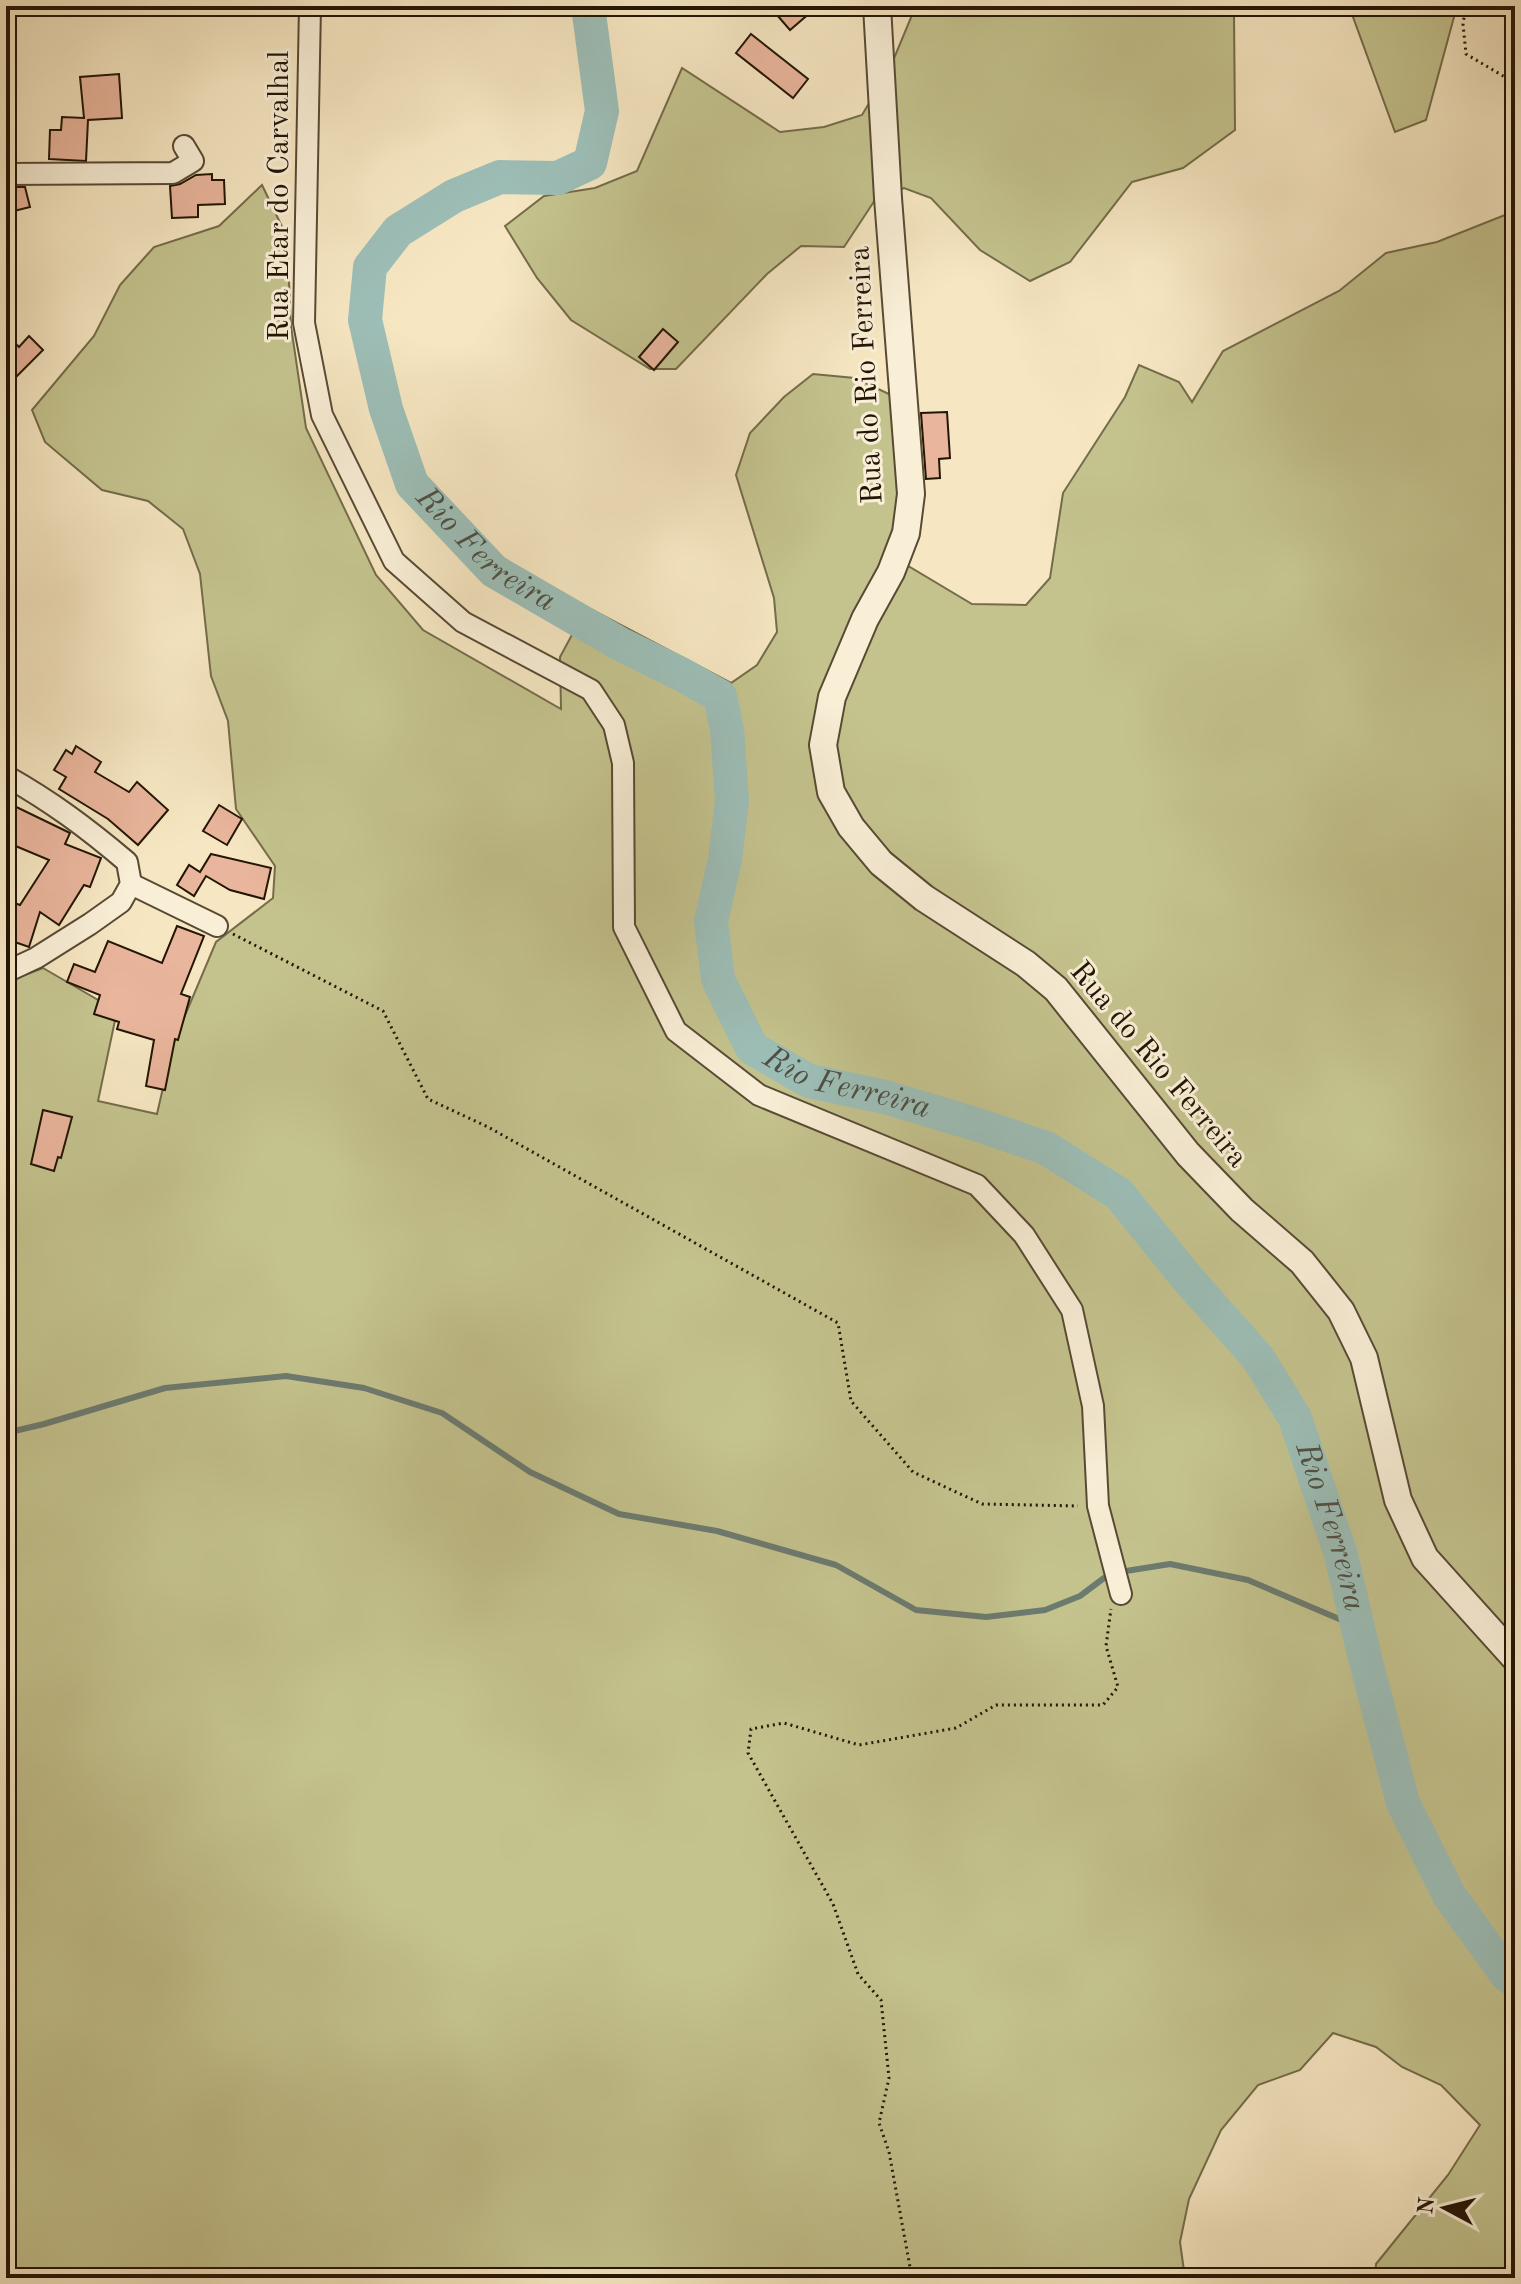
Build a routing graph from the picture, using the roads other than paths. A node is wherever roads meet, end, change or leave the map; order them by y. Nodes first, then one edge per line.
1 (310, 6) edge
2 (877, 6) edge
3 (184, 146) dead end
4 (6, 174) edge
5 (6, 776) edge
6 (131, 884) junction
7 (217, 926) road end
8 (6, 972) edge
9 (1121, 1594) road end
10 (1515, 1658) edge

1 - 9 street, Rua Etar do Carvalhal
2 - 10 street, Rua do Rio Ferreira
3 - 4 street
5 - 6 street
6 - 7 street
6 - 8 street

